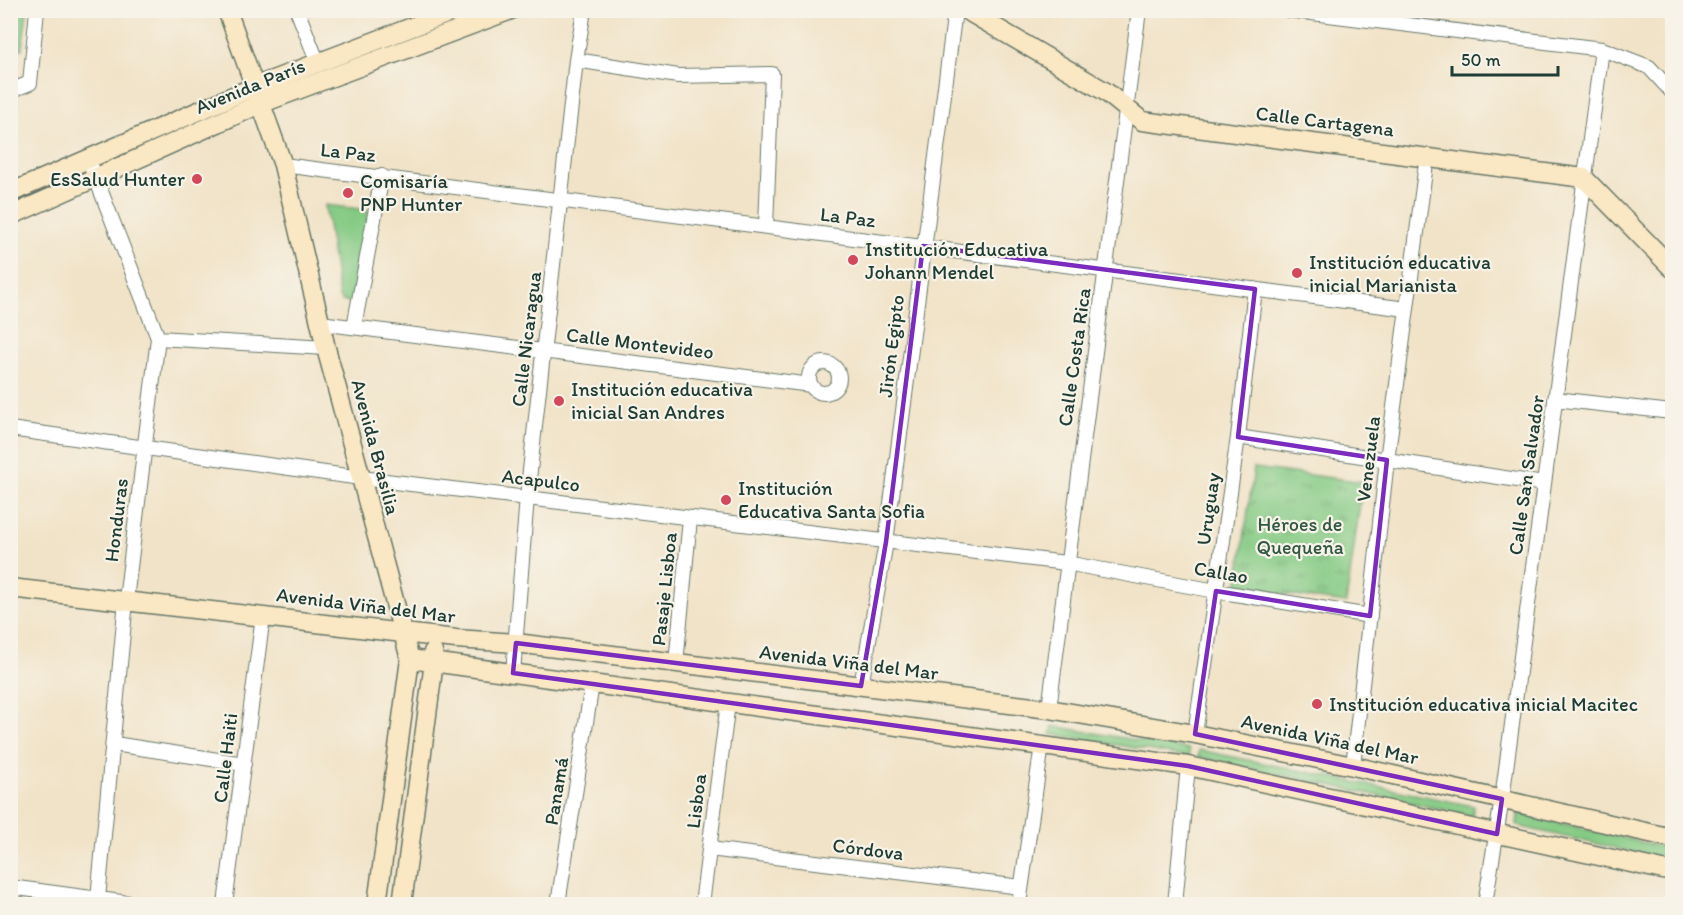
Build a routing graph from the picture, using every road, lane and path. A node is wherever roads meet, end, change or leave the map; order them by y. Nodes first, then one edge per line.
1 (37, 10) edge
2 (227, 10) edge
3 (297, 10) edge
4 (511, 10) edge
5 (584, 10) edge
6 (955, 10) edge
7 (966, 10) edge
8 (1139, 10) edge
9 (1288, 10) edge
10 (457, 15) edge
11 (1602, 50) junction
12 (576, 60) junction
13 (318, 63) junction
14 (10, 91) edge
15 (1672, 92) edge
16 (257, 95) junction
17 (1127, 110) junction
18 (1427, 156) junction
19 (88, 158) junction
20 (283, 165) junction
21 (382, 176) junction
22 (96, 177) junction
23 (1584, 178) junction
24 (10, 193) edge
25 (561, 199) junction
26 (10, 216) edge
27 (766, 226) junction
28 (923, 246) junction
29 (1672, 268) edge
30 (1106, 270) junction
31 (1255, 289) junction
32 (1407, 309) junction
33 (320, 323) junction
34 (354, 327) junction
35 (158, 338) junction
36 (326, 348) junction
37 (545, 351) junction
38 (811, 385) dead end
39 (1555, 399) junction
40 (1672, 412) edge
41 (10, 429) edge
42 (1238, 437) junction
43 (145, 447) junction
44 (1387, 460) junction
45 (361, 478) junction
46 (1544, 484) junction
47 (527, 497) junction
48 (690, 519) junction
49 (886, 542) junction
50 (1066, 563) junction
51 (10, 588) edge
52 (1216, 591) junction
53 (126, 600) junction
54 (263, 616) junction
55 (1370, 616) junction
56 (402, 632) junction
57 (431, 636) junction
58 (516, 642) junction
59 (410, 659) junction
60 (434, 662) junction
61 (676, 663) junction
62 (513, 673) junction
63 (591, 684) junction
64 (861, 687) junction
65 (728, 702) junction
66 (1049, 710) junction
67 (1195, 734) junction
68 (114, 744) junction
69 (1042, 745) junction
70 (244, 764) junction
71 (1188, 765) junction
72 (1353, 766) junction
73 (1502, 798) junction
74 (1497, 834) junction
75 (1672, 838) edge
76 (709, 849) junction
77 (1672, 872) edge
78 (10, 887) edge
79 (1021, 887) junction
80 (98, 899) junction
81 (136, 904) edge
82 (225, 904) edge
83 (377, 904) edge
84 (402, 904) edge
85 (558, 904) edge
86 (702, 904) edge
87 (1018, 904) edge
88 (1175, 904) edge
89 (1485, 904) edge

1 - 14 street
2 - 16 street, Avenida Brasilia
3 - 13 street
4 - 10 street, Avenida París
5 - 12 street, Calle Nicaragua
6 - 28 street, Jirón Egipto
7 - 17 street, Calle Cartagena
8 - 17 street, Calle Costa Rica
9 - 11 street
10 - 13 street, Avenida París
10 - 16 street, Avenida París
11 - 15 street
11 - 23 street, Calle San Salvador
12 - 25 street, Calle Nicaragua
12 - 27 street
13 - 16 street, Avenida París
16 - 19 street, Avenida París
16 - 20 street, Avenida Brasilia
16 - 22 street, Avenida París
17 - 18 street, Calle Cartagena
17 - 30 street, Calle Costa Rica
18 - 23 street, Calle Cartagena
18 - 32 street, Venezuela
19 - 22 street, Honduras
19 - 24 street, Avenida París
20 - 21 street, La Paz
20 - 33 street, Avenida Brasilia
21 - 25 street, La Paz
21 - 34 street
22 - 26 street, Avenida París
22 - 35 street, Honduras
23 - 29 street
23 - 39 street, Calle San Salvador
25 - 27 street, La Paz
25 - 37 street, Calle Nicaragua
27 - 28 street, La Paz
28 - 30 street, La Paz
28 - 49 street, Jirón Egipto
30 - 31 street, La Paz
30 - 50 street, Calle Costa Rica
31 - 32 street, La Paz
31 - 42 street, Uruguay
32 - 44 street, Venezuela
33 - 34 street, Calle Montevideo
33 - 36 street, Avenida Brasilia
34 - 37 street, Calle Montevideo
35 - 36 street
35 - 43 street, Honduras
36 - 45 street, Avenida Brasilia
37 - 38 street, Calle Montevideo
37 - 47 street, Calle Nicaragua
39 - 40 street
39 - 46 street, Calle San Salvador
41 - 43 street, Acapulco
42 - 44 street
42 - 52 street, Uruguay
43 - 45 street, Acapulco
43 - 53 street, Honduras
44 - 46 street
44 - 55 street, Venezuela
45 - 47 street, Acapulco
45 - 56 street, Avenida Brasilia
46 - 73 street, Calle San Salvador
47 - 48 street, Acapulco
47 - 58 street, Calle Nicaragua
48 - 49 street, Acapulco
48 - 61 street, Pasaje Lisboa
49 - 50 street, Acapulco
49 - 64 street, Jirón Egipto
50 - 52 street, Callao
50 - 66 street, Calle Costa Rica
51 - 53 street, Avenida Viña del Mar
52 - 55 street, Callao
52 - 67 street, Uruguay
53 - 54 street, Avenida Viña del Mar
53 - 68 street, Honduras
54 - 56 street, Avenida Viña del Mar
54 - 70 street, Calle Haiti
55 - 72 street, Venezuela
56 - 57 street, Avenida Viña del Mar
56 - 59 street, Avenida Brasilia
57 - 58 street, Avenida Viña del Mar
57 - 60 street
58 - 61 street, Avenida Viña del Mar
58 - 62 street, Calle Nicaragua
59 - 60 street
59 - 83 street, Avenida Brasilia
60 - 62 street
60 - 84 street
61 - 64 street, Avenida Viña del Mar
62 - 63 street
63 - 65 street
63 - 85 street, Panamá
64 - 66 street, Avenida Viña del Mar
65 - 69 street
65 - 76 street, Lisboa
66 - 67 street, Avenida Viña del Mar
67 - 72 street, Avenida Viña del Mar
68 - 70 street
68 - 80 street, Honduras
69 - 71 street
69 - 79 street
70 - 82 street, Calle Haiti
71 - 74 street
71 - 88 street
72 - 73 street, Avenida Viña del Mar
73 - 74 street, Calle San Salvador
73 - 75 street, Avenida Viña del Mar
74 - 77 street
74 - 89 street, Calle San Salvador
76 - 79 street, Córdova
76 - 86 street, Lisboa
78 - 80 street
79 - 87 street
80 - 81 street

